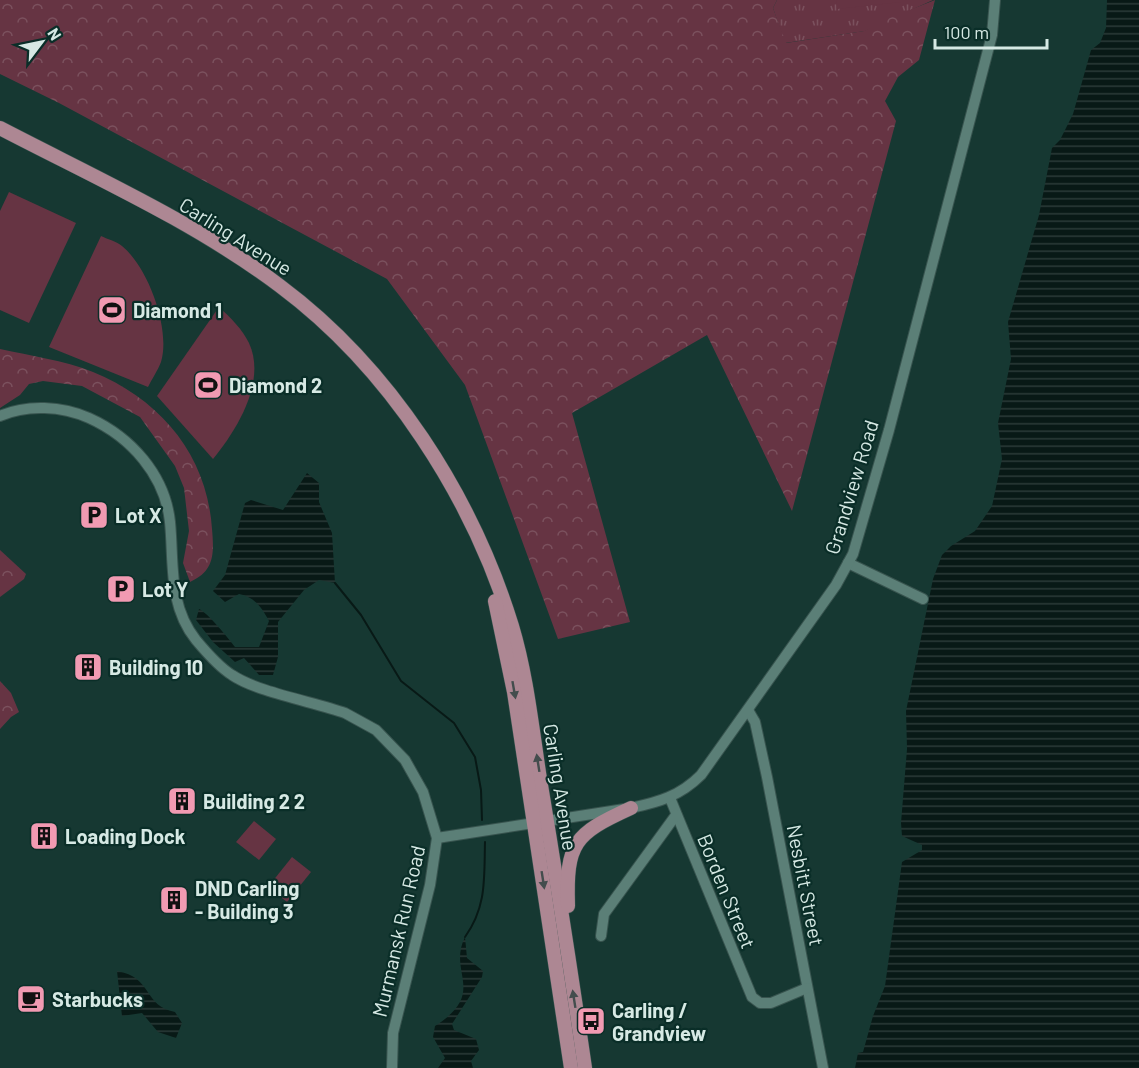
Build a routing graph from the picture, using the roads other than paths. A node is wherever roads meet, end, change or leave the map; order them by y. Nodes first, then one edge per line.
1 (995, 0) edge
2 (0, 128) edge
3 (0, 416) edge
4 (848, 563) junction
5 (923, 599) dead end
6 (748, 710) junction
7 (670, 798) junction
8 (631, 808) junction
9 (676, 815) junction
10 (540, 822) junction
11 (437, 838) junction
12 (601, 936) dead end
13 (570, 971) junction
14 (807, 988) junction
15 (392, 1068) edge
16 (569, 1068) edge
17 (585, 1068) edge
18 (823, 1068) edge

1 - 4 street, Grandview Road
2 - 10 main road, Carling Avenue
3 - 11 street, Murmansk Run Road
4 - 5 street
4 - 6 street, Grandview Road
6 - 7 street, Grandview Road
6 - 14 street, Nesbitt Street
7 - 8 street, Grandview Road
7 - 9 street, Borden Street
8 - 10 street, Grandview Road
8 - 13 main road
9 - 12 street
9 - 14 street, Borden Street
10 - 11 street, Grandview Road
10 - 13 main road, Carling Avenue
10 -> 16 main road, Carling Avenue
11 - 15 street, Murmansk Run Road
17 -> 13 main road, Carling Avenue
14 - 18 street, Nesbitt Street

